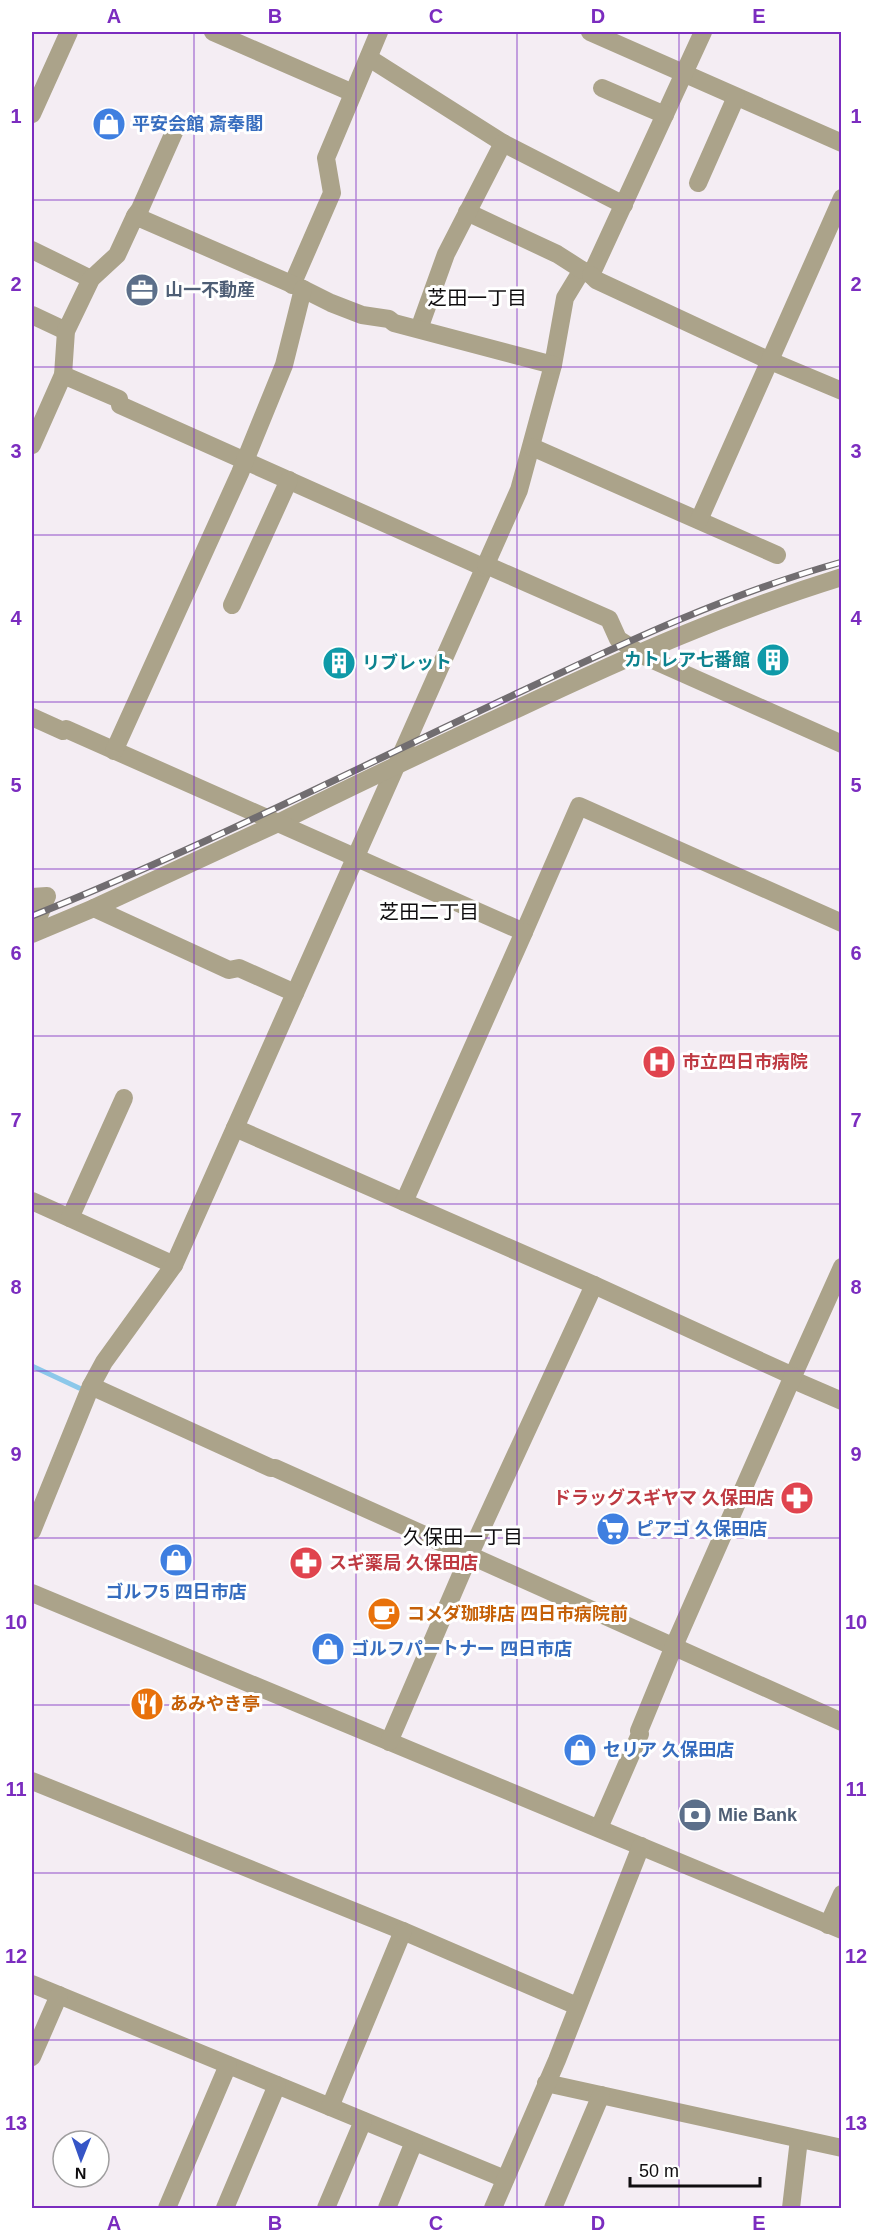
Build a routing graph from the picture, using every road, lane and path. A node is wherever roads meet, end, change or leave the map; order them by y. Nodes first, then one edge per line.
1 (69, 32) edge
2 (213, 32) edge
3 (379, 32) edge
4 (590, 32) edge
5 (703, 32) edge
6 (369, 58) junction
7 (684, 75) junction
8 (602, 88) dead end
9 (353, 93) junction
10 (736, 97) junction
11 (32, 114) edge
12 (665, 115) junction
13 (175, 130) dead end
14 (503, 143) junction
15 (842, 143) edge
16 (698, 183) dead end
17 (842, 198) edge
18 (624, 205) junction
19 (466, 212) junction
20 (135, 216) junction
21 (32, 250) edge
22 (587, 273) junction
23 (91, 279) junction
24 (298, 287) junction
25 (32, 315) edge
26 (419, 329) junction
27 (66, 331) junction
28 (768, 360) junction
29 (553, 365) junction
30 (63, 375) junction
31 (842, 391) edge
32 (32, 445) edge
33 (532, 447) junction
34 (244, 460) junction
35 (289, 480) junction
36 (699, 520) junction
37 (777, 555) dead end
38 (486, 567) junction
39 (842, 577) edge
40 (232, 605) dead end
41 (638, 652) junction
42 (32, 717) edge
43 (842, 744) edge
44 (114, 751) junction
45 (397, 765) junction
46 (278, 823) junction
47 (355, 857) junction
48 (32, 897) edge
49 (94, 908) junction
50 (842, 923) edge
51 (524, 932) junction
52 (32, 933) edge
53 (295, 993) junction
54 (124, 1098) dead end
55 (235, 1128) junction
56 (32, 1201) edge
57 (404, 1202) junction
58 (70, 1218) junction
59 (174, 1265) junction
60 (842, 1267) edge
61 (594, 1286) junction
62 (792, 1377) junction
63 (92, 1386) junction
64 (842, 1401) edge
65 (32, 1532) edge
66 (470, 1556) junction
67 (32, 1593) edge
68 (674, 1646) junction
69 (842, 1722) edge
70 (389, 1742) junction
71 (32, 1780) edge
72 (600, 1828) junction
73 (641, 1846) junction
74 (842, 1894) edge
75 (835, 1927) edge
76 (403, 1931) junction
77 (32, 1984) edge
78 (58, 1995) junction
79 (577, 2006) junction
80 (32, 2058) edge
81 (228, 2065) junction
82 (546, 2083) junction
83 (277, 2085) junction
84 (602, 2095) junction
85 (330, 2107) junction
86 (363, 2121) junction
87 (799, 2139) junction
88 (414, 2142) junction
89 (842, 2148) edge
90 (505, 2179) junction
91 (167, 2208) edge
92 (225, 2208) edge
93 (327, 2208) edge
94 (387, 2208) edge
95 (493, 2208) edge
96 (553, 2208) edge
97 (791, 2208) edge

1 - 11 street
2 - 9 street
3 - 6 street
4 - 7 street
5 - 7 street
6 - 9 street
6 - 14 street
7 - 10 street
7 - 12 street
8 - 12 street
9 - 24 street
10 - 15 street
10 - 16 street
12 - 18 street
13 - 20 street
14 - 18 street
14 - 19 street
17 - 28 street
18 - 22 street
19 - 22 street
19 - 26 street
20 - 23 street
20 - 24 street
21 - 23 street
22 - 28 street
22 - 29 street
23 - 27 street
24 - 26 street
24 - 34 street
25 - 27 street
26 - 29 street
27 - 30 street
28 - 31 street
28 - 36 street
29 - 33 street
30 - 32 street
30 - 34 street
33 - 36 street
33 - 38 street
34 - 35 street
34 - 44 street
35 - 38 street
35 - 40 street
36 - 37 street
38 - 41 street
38 - 45 street
39 - 41 street
41 - 43 street
41 - 45 street
42 - 44 street
44 - 46 street
45 - 46 street
45 - 47 street
46 - 47 street
46 - 49 street
47 - 51 street
47 - 53 street
48 - 52 street
49 - 52 street
49 - 53 street
50 - 51 street
51 - 57 street
53 - 55 street
54 - 58 street
55 - 57 street
55 - 59 street
56 - 58 street
57 - 61 street
58 - 59 street
59 - 63 street
60 - 62 street
61 - 62 street
61 - 66 street
62 - 64 street
62 - 68 street
63 - 65 street
63 - 66 street
66 - 68 street
66 - 70 street
67 - 70 street
68 - 69 street
68 - 72 street
70 - 72 street
71 - 76 street
72 - 73 street
73 - 75 street
73 - 79 street
74 - 75 street
76 - 79 street
76 - 85 street
77 - 78 street
78 - 80 street
78 - 81 street
79 - 82 street
81 - 83 street
81 - 91 street
82 - 84 street
82 - 90 street
83 - 85 street
83 - 92 street
84 - 87 street
84 - 96 street
85 - 86 street
86 - 88 street
86 - 93 street
87 - 89 street
87 - 97 street
88 - 90 street
88 - 94 street
90 - 95 street

